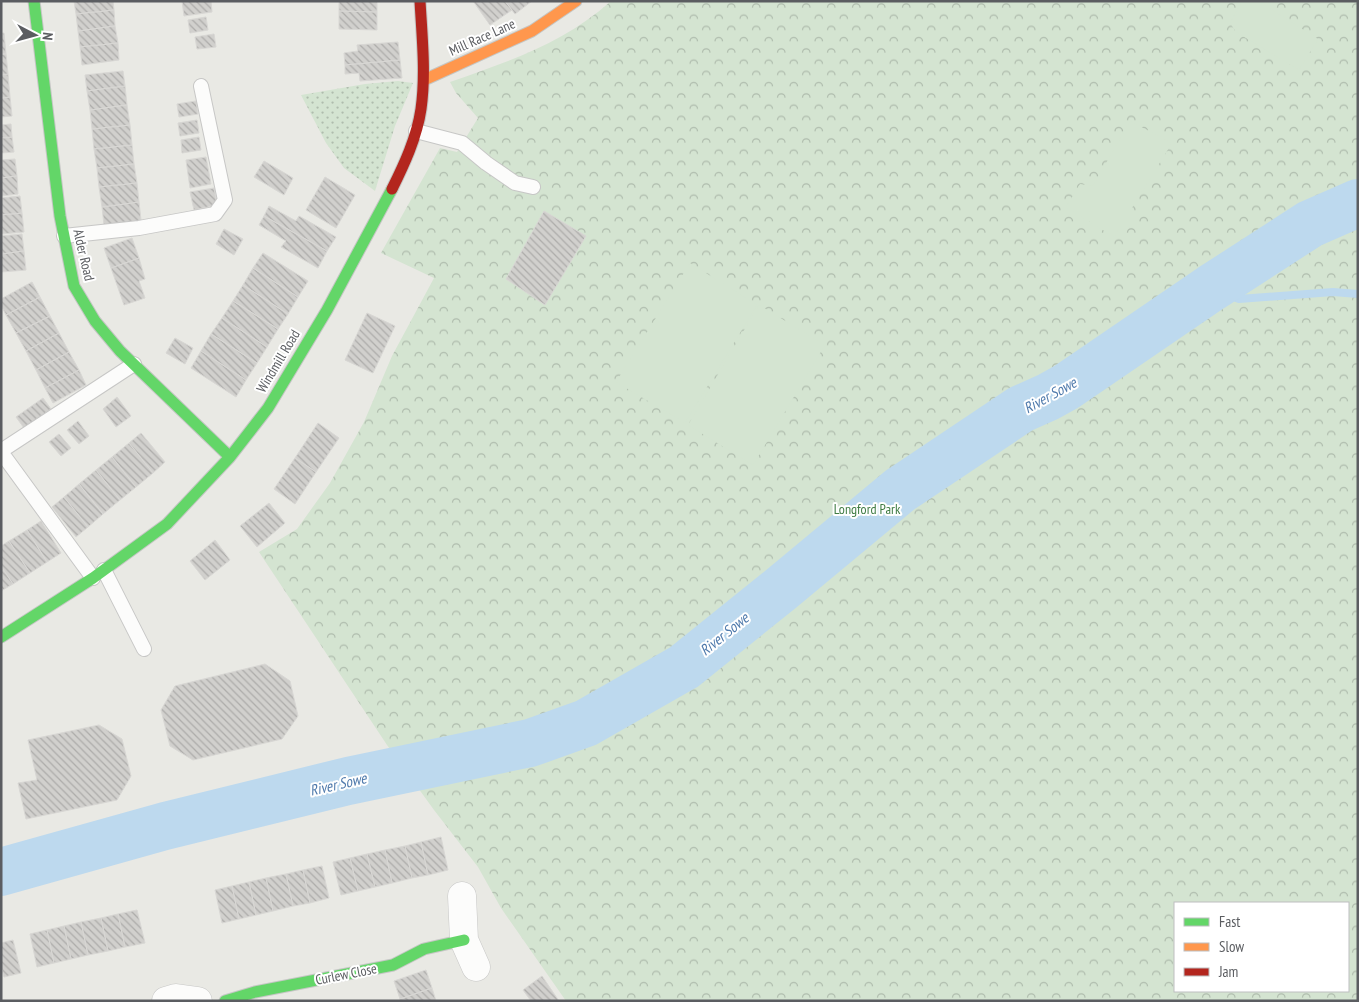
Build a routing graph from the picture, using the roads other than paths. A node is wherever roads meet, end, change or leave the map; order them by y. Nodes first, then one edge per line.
1 (34, 1) edge
2 (420, 1) edge
3 (576, 1) edge
4 (424, 80) junction
5 (201, 86) dead end
6 (416, 131) junction
7 (533, 187) dead end
8 (64, 236) junction
9 (134, 364) junction
10 (1, 451) edge
11 (230, 457) junction
12 (104, 570) junction
13 (93, 578) junction
14 (1, 637) edge
15 (144, 649) dead end
16 (462, 896) dead end
17 (464, 940) junction
18 (476, 967) dead end
19 (166, 1001) edge
20 (198, 1001) edge
21 (225, 1001) edge

1 - 8 street, Alder Road
2 - 4 street, Windmill Road
3 - 4 street, Mill Race Lane
4 - 6 street, Windmill Road
5 - 8 lane
6 - 7 lane
6 - 11 street, Windmill Road
8 - 9 street, Alder Road
9 - 10 lane
9 - 11 street, Alder Road
10 - 13 lane
11 - 12 street, Windmill Road
12 - 13 street, Windmill Road
12 - 15 lane
13 - 14 street, Windmill Road
16 - 17 street
17 - 18 street
17 - 21 street, Curlew Close
19 - 20 street

